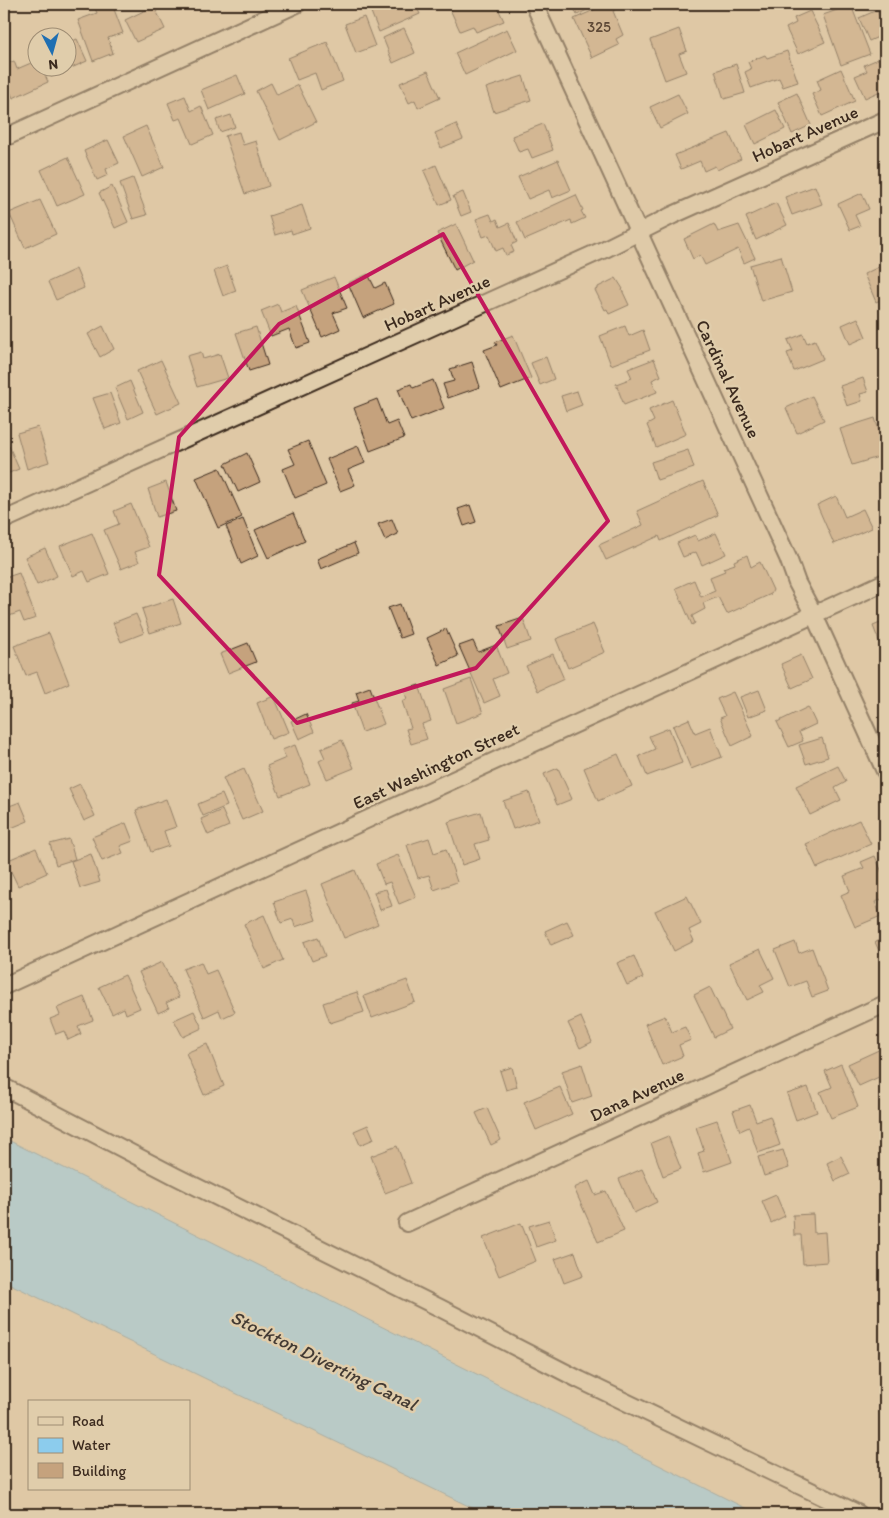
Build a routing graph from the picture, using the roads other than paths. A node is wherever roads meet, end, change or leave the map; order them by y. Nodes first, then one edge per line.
1 (296, 4) edge
2 (534, 4) edge
3 (885, 120) edge
4 (4, 138) edge
5 (639, 232) junction
6 (4, 520) edge
7 (885, 582) edge
8 (814, 614) junction
9 (885, 771) edge
10 (4, 986) edge
11 (885, 1004) edge
12 (4, 1087) edge
13 (407, 1224) dead end
14 (858, 1514) edge

1 - 4 street
2 - 5 street, Cardinal Avenue
3 - 5 street, Hobart Avenue
5 - 6 street, Hobart Avenue
5 - 8 street, Cardinal Avenue
7 - 8 street, East Washington Street
8 - 9 street, Cardinal Avenue
8 - 10 street, East Washington Street
11 - 13 street, Dana Avenue
12 - 14 street

